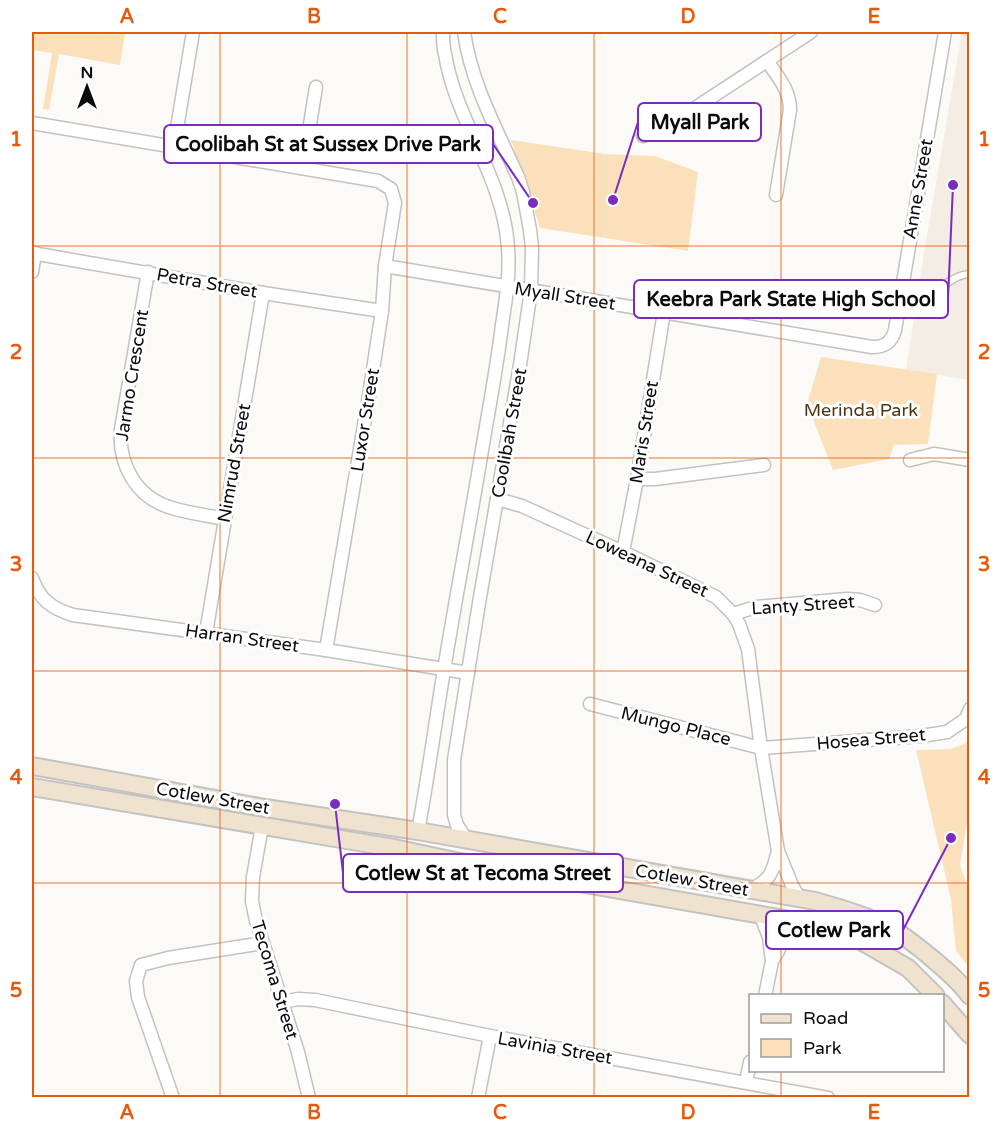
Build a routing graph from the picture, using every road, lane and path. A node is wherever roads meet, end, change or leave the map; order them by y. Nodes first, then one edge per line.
1 (193, 32) edge
2 (443, 32) edge
3 (464, 32) edge
4 (811, 32) edge
5 (945, 32) edge
6 (767, 61) junction
7 (316, 87) dead end
8 (32, 123) edge
9 (642, 136) dead end
10 (174, 147) junction
11 (303, 168) junction
12 (776, 195) dead end
13 (33, 253) edge
14 (386, 266) junction
15 (32, 272) edge
16 (148, 272) junction
17 (969, 274) edge
18 (507, 286) junction
19 (902, 286) junction
20 (531, 290) junction
21 (263, 293) junction
22 (382, 311) junction
23 (664, 312) junction
24 (886, 344) joint
25 (910, 460) dead end
26 (969, 460) edge
27 (764, 465) dead end
28 (637, 479) junction
29 (497, 499) junction
30 (225, 519) junction
31 (623, 552) junction
32 (32, 578) edge
33 (875, 604) dead end
34 (733, 614) junction
35 (206, 633) junction
36 (326, 650) junction
37 (444, 669) junction
38 (468, 673) junction
39 (590, 704) dead end
40 (969, 709) edge
41 (761, 748) junction
42 (32, 766) edge
43 (32, 787) edge
44 (262, 826) junction
45 (418, 831) junction
46 (467, 841) junction
47 (778, 851) junction
48 (455, 861) junction
49 (745, 889) junction
50 (799, 898) junction
51 (760, 914) junction
52 (787, 919) junction
53 (263, 944) junction
54 (772, 961) junction
55 (765, 994) edge
56 (934, 994) edge
57 (969, 996) edge
58 (282, 1002) junction
59 (944, 1005) edge
60 (969, 1035) edge
61 (490, 1036) junction
62 (749, 1067) edge
63 (746, 1082) junction
64 (173, 1098) edge
65 (309, 1098) edge
66 (478, 1098) edge
67 (828, 1098) edge

1 - 10 street
2 - 18 street, Coolibah Street
3 - 20 street, Coolibah Street
4 - 6 street
5 - 19 street, Anne Street
6 - 9 street
6 - 12 street
7 - 11 street
8 - 10 street
10 - 11 street
11 - 14 street, Luxor Street
13 - 15 street
13 - 16 street, Petra Street
14 - 18 street, Myall Street
14 - 22 street, Luxor Street
16 - 21 street, Petra Street
16 - 30 street, Jarmo Crescent
17 - 19 lane
18 - 20 street, Myall Street
18 - 37 street, Coolibah Street
19 - 24 street, Anne Street
20 - 23 street, Myall Street
20 - 29 street, Coolibah Street
21 - 22 street, Petra Street
21 - 30 street, Nimrud Street
22 - 36 street, Luxor Street
23 - 24 street, Myall Street
23 - 28 street, Maris Street
25 - 26 street
27 - 28 street
28 - 31 street, Maris Street
29 - 31 street, Loweana Street
29 - 38 street, Coolibah Street
30 - 35 street, Nimrud Street
31 - 34 street, Loweana Street
32 - 35 street, Harran Street
33 - 34 street, Lanty Street
34 - 41 street, Loweana Street
35 - 36 street, Harran Street
36 - 37 street, Harran Street
37 - 38 street, Harran Street
37 - 45 street, Coolibah Street
38 - 46 street, Coolibah Street
39 - 41 street, Mungo Place
40 - 41 street, Hosea Street
41 - 47 street, Loweana Street
42 - 45 main road, Cotlew Street
43 - 44 main road, Cotlew Street
44 - 48 main road, Cotlew Street
44 - 53 street, Tecoma Street
45 - 46 main road, Cotlew Street
45 - 48 main road
46 - 49 main road, Cotlew Street
47 - 49 street, Loweana Street
47 - 50 street, Loweana Street
48 - 51 main road, Cotlew Street
49 - 50 main road, Cotlew Street
49 - 52 main road
50 - 57 main road, Cotlew Street
51 - 52 main road, Cotlew Street
51 - 54 street
52 - 54 street
52 - 56 main road, Cotlew Street
53 - 58 street, Tecoma Street
53 - 64 street
54 - 55 street
58 - 61 street, Lavinia Street
58 - 65 street, Tecoma Street
59 - 60 main road
61 - 63 street, Lavinia Street
61 - 66 street
62 - 63 street
63 - 67 street, Lavinia Street

